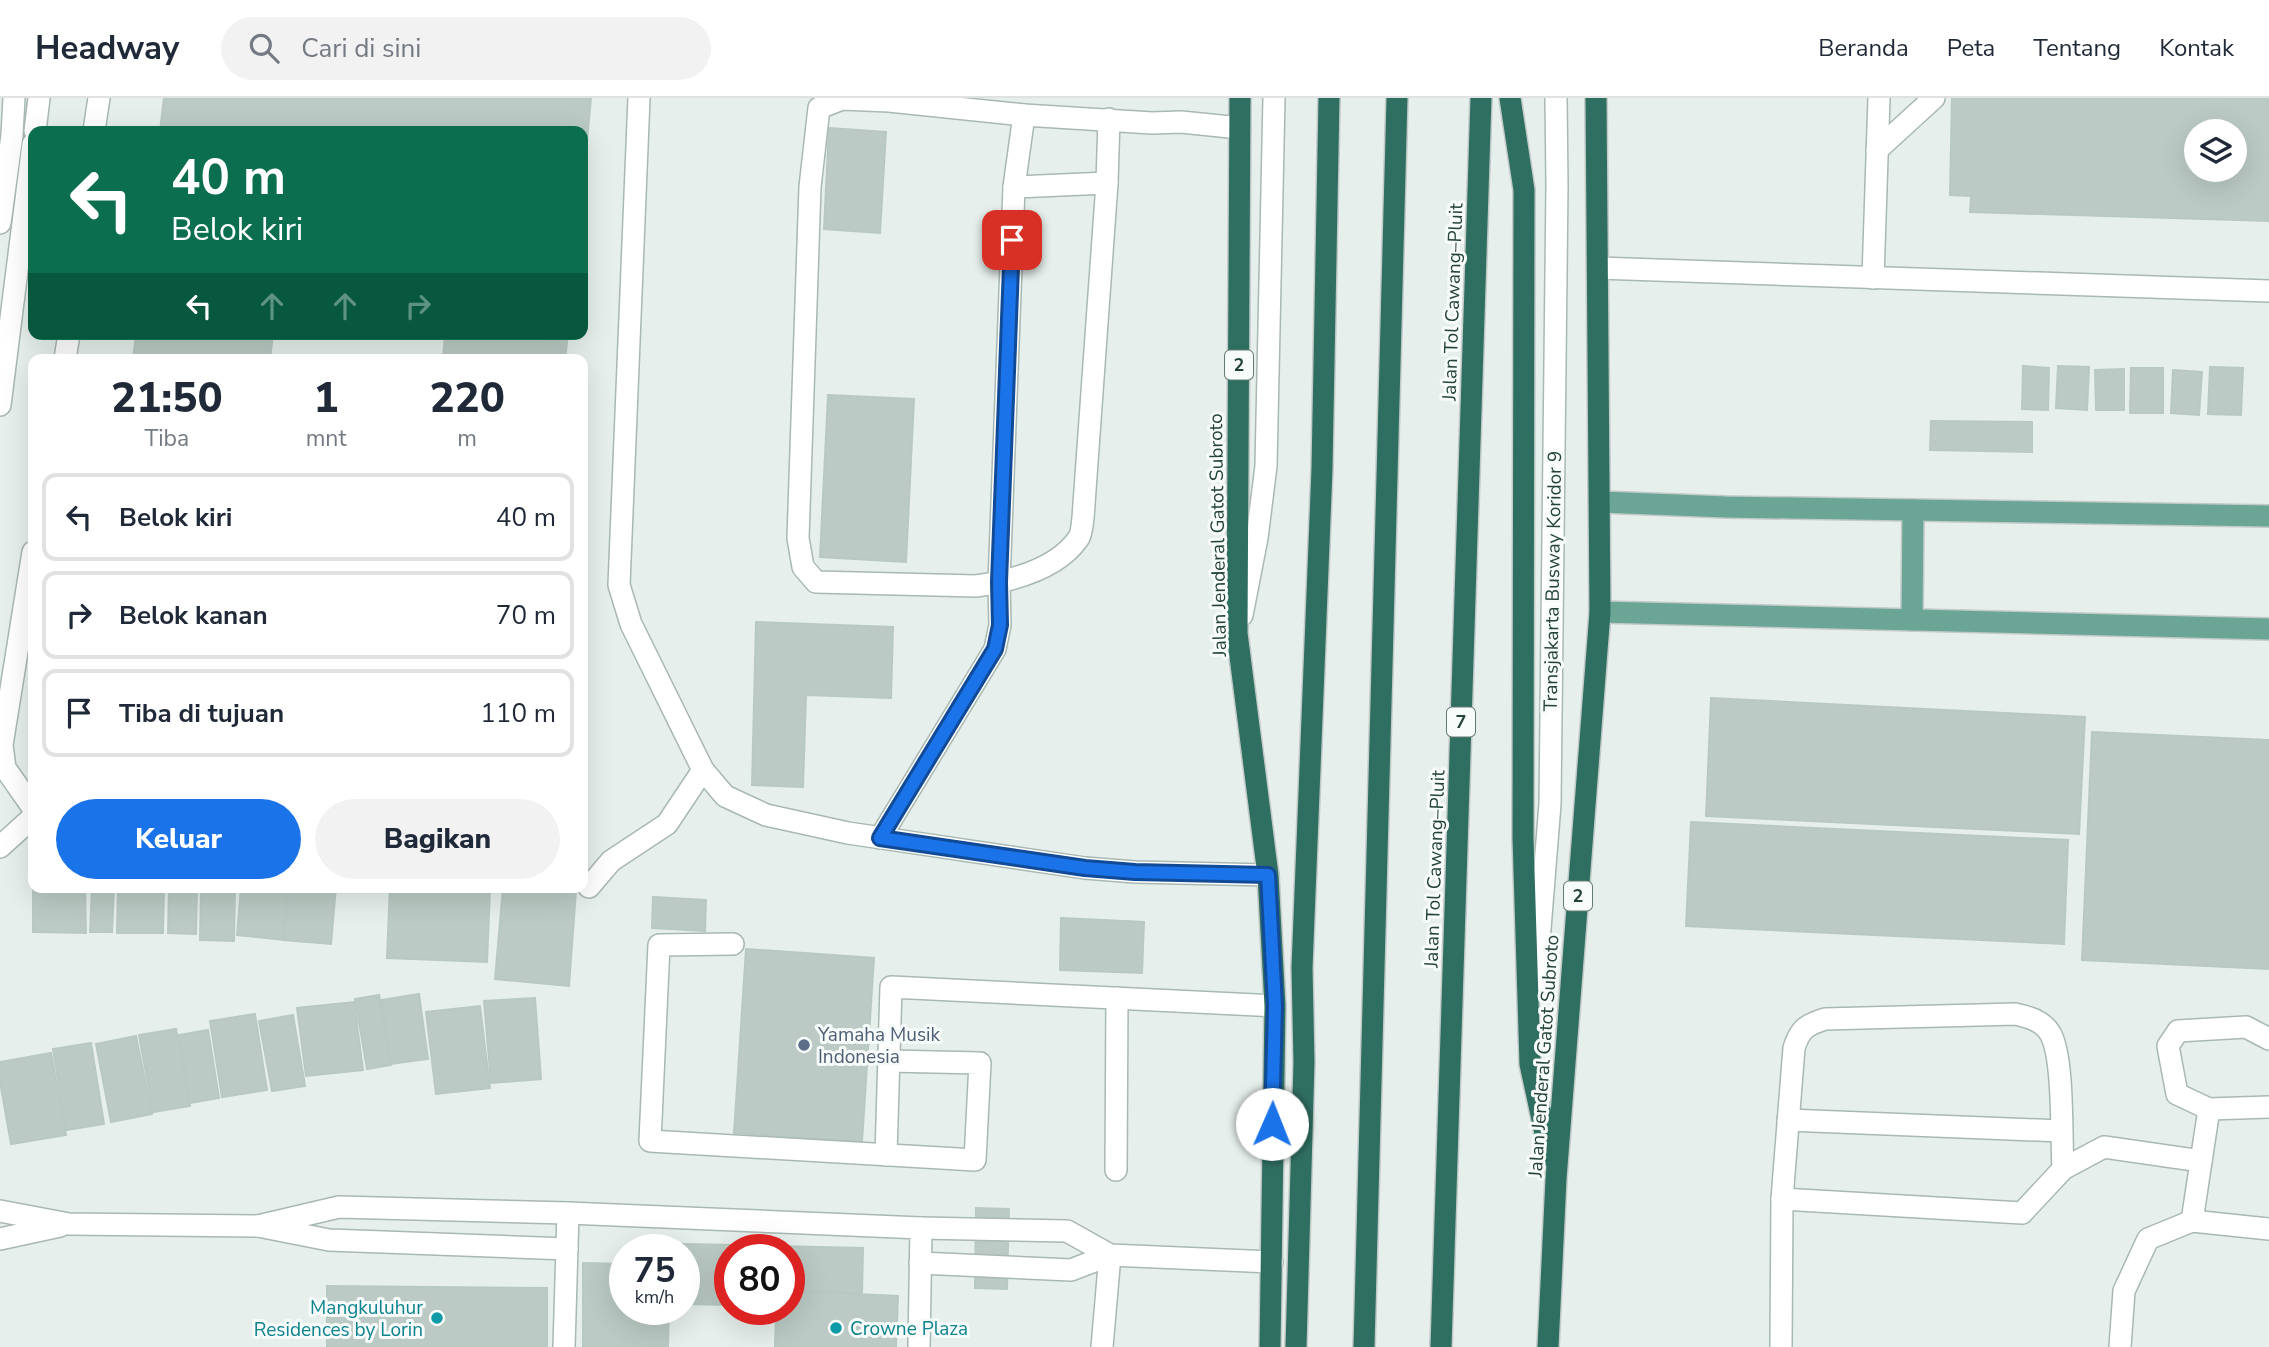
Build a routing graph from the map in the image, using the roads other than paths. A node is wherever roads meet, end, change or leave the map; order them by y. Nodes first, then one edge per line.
1 (14, 98) edge
2 (39, 98) edge
3 (99, 98) edge
4 (639, 98) edge
5 (1240, 98) edge
6 (1275, 98) edge
7 (1329, 98) edge
8 (1397, 98) edge
9 (1481, 98) edge
10 (1510, 98) edge
11 (1556, 98) edge
12 (1596, 98) edge
13 (1879, 98) edge
14 (1934, 98) edge
15 (1024, 115) junction
16 (1108, 120) junction
17 (36, 126) edge
18 (95, 126) edge
19 (1240, 128) junction
20 (1877, 150) junction
21 (1107, 183) junction
22 (28, 184) edge
23 (1014, 187) junction
24 (0, 223) edge
25 (1598, 268) junction
26 (1873, 278) junction
27 (2269, 291) edge
28 (0, 405) edge
29 (1601, 502) junction
30 (1913, 510) junction
31 (2269, 516) edge
32 (999, 582) junction
33 (28, 583) edge
34 (1600, 612) junction
35 (1912, 621) junction
36 (2269, 629) edge
37 (1237, 633) junction
38 (703, 770) junction
39 (28, 801) edge
40 (28, 822) edge
41 (880, 838) junction
42 (0, 847) edge
43 (1268, 875) junction
44 (589, 887) dead end
45 (733, 944) dead end
46 (1117, 998) junction
47 (1275, 1006) junction
48 (2269, 1039) edge
49 (889, 1061) junction
50 (1530, 1064) junction
51 (2269, 1107) edge
52 (2209, 1109) junction
53 (1788, 1120) junction
54 (2061, 1131) junction
55 (887, 1155) junction
56 (2201, 1161) junction
57 (2063, 1169) junction
58 (1116, 1170) dead end
59 (1556, 1179) junction
60 (1782, 1199) junction
61 (0, 1211) edge
62 (568, 1213) junction
63 (2192, 1221) junction
64 (69, 1224) junction
65 (2264, 1224) edge
66 (258, 1226) junction
67 (921, 1228) junction
68 (0, 1239) edge
69 (567, 1249) junction
70 (1110, 1255) junction
71 (1272, 1262) junction
72 (920, 1263) junction
73 (564, 1347) edge
74 (919, 1347) edge
75 (1102, 1347) edge
76 (1270, 1347) edge
77 (1296, 1347) edge
78 (1364, 1347) edge
79 (1441, 1347) edge
80 (1548, 1347) edge
81 (1782, 1347) edge
82 (2120, 1347) edge

1 - 24 street
2 - 17 street
3 - 18 street
4 - 38 street
5 - 19 highway, Jalan Jenderal Gatot Subroto / 2
6 - 37 street
7 - 77 highway
8 - 78 highway
9 - 79 highway, Jalan Tol Cawang–Pluit / 7
10 - 50 highway
11 - 50 street, Transjakarta Busway Koridor 9
12 - 25 highway, Jalan Jenderal Gatot Subroto / 2
13 - 20 street
14 - 20 street
15 - 16 street
15 - 23 street
15 - 32 street
16 - 19 street
16 - 21 street
19 - 37 highway, Jalan Jenderal Gatot Subroto / 2
20 - 26 street
21 - 23 street
21 - 32 street
22 - 28 street
23 - 32 street
25 - 26 street
25 - 29 highway, Jalan Jenderal Gatot Subroto / 2
26 - 27 street
29 - 30 main road
29 - 34 highway, Jalan Jenderal Gatot Subroto / 2
30 - 31 main road
30 - 35 main road
32 - 41 street
33 - 39 street
34 - 35 main road
34 - 59 highway, Jalan Jenderal Gatot Subroto / 2
35 - 36 main road
37 - 43 highway, Jalan Jenderal Gatot Subroto / 2
38 - 41 street
38 - 44 street
40 - 42 street
41 - 43 street
43 - 47 highway, Jalan Jenderal Gatot Subroto / 2
45 - 55 street
46 - 47 street
46 - 49 street
46 - 58 street
47 - 71 highway, Jalan Jenderal Gatot Subroto / 2
48 - 52 street
49 - 55 street
49 - 55 street
50 - 59 highway
51 - 52 street
52 - 56 street
53 - 54 street
53 - 54 street
53 - 60 street
54 - 57 street
56 - 57 street
56 - 63 street
57 - 60 street
59 - 80 highway, Jalan Jenderal Gatot Subroto / 2
60 - 81 street
61 - 64 street
62 - 66 street
62 - 67 street
62 - 69 street
63 - 65 street
63 - 82 street
64 - 66 street
64 - 68 street
66 - 69 street
67 - 70 street
67 - 72 street
69 - 73 street
70 - 71 street
70 - 72 street
70 - 75 street
71 - 76 highway, Jalan Jenderal Gatot Subroto / 2
72 - 74 street

